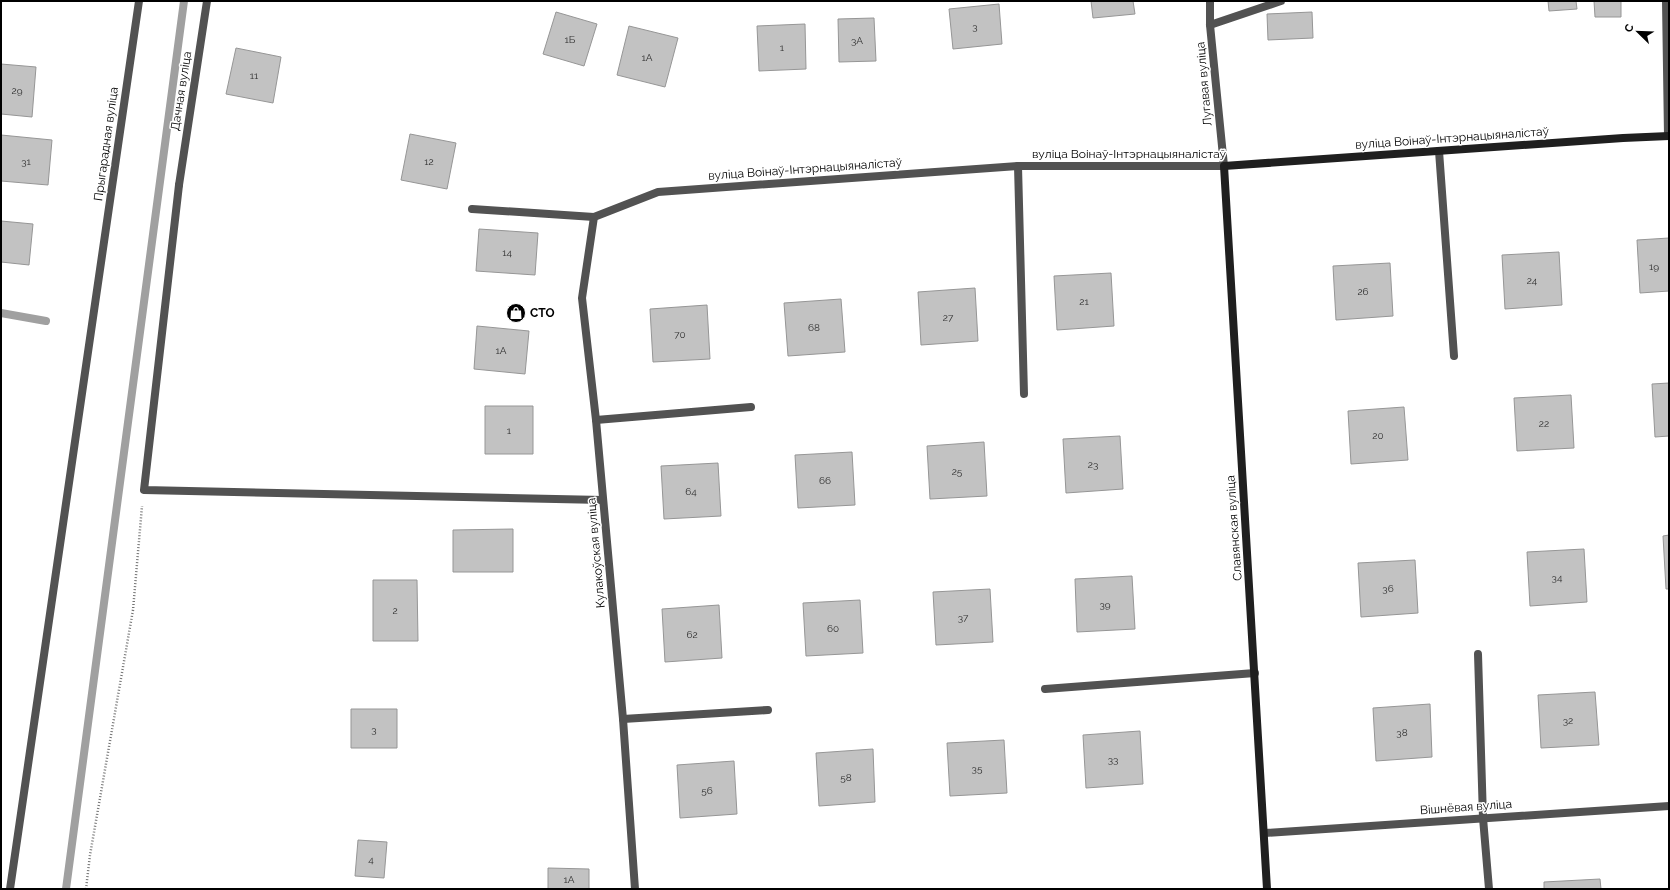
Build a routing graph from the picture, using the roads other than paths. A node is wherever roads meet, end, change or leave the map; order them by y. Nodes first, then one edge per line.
1 (139, 1) edge
2 (207, 1) edge
3 (1210, 1) edge
4 (1281, 1) edge
5 (1666, 1) edge
6 (1210, 25) junction
7 (1668, 136) edge
8 (1439, 151) junction
9 (1018, 166) junction
10 (1224, 166) junction
11 (472, 210) dead end
12 (594, 217) junction
13 (1454, 356) dead end
14 (1024, 394) dead end
15 (751, 407) dead end
16 (596, 420) junction
17 (603, 500) junction
18 (1478, 654) dead end
19 (1255, 674) junction
20 (1045, 689) dead end
21 (768, 710) dead end
22 (623, 719) junction
23 (1669, 806) edge
24 (1483, 818) junction
25 (1265, 833) junction
26 (10, 889) edge
27 (636, 889) edge
28 (1267, 889) edge
29 (1489, 889) edge

1 - 26 street, Прыгарадная вуліца
2 - 17 street, Дачная вуліца
3 - 6 street, Лугавая вуліца
4 - 6 street
5 - 7 street
6 - 10 street, Лугавая вуліца
7 - 8 street, вуліца Воінаў-Інтэрнацыяналістаў
8 - 10 street, вуліца Воінаў-Інтэрнацыяналістаў
8 - 13 street
9 - 10 street, вуліца Воінаў-Інтэрнацыяналістаў
9 - 12 street, вуліца Воінаў-Інтэрнацыяналістаў
9 - 14 street
10 - 19 street, Славянская вуліца
11 - 12 street
12 - 16 street, Кулакоўская вуліца
15 - 16 street
16 - 17 street, Кулакоўская вуліца
17 - 22 street, Кулакоўская вуліца
18 - 24 street
19 - 20 street
19 - 25 street, Славянская вуліца
21 - 22 street
22 - 27 street, Кулакоўская вуліца
23 - 24 street, Вішнёвая вуліца
24 - 25 street, Вішнёвая вуліца
24 - 29 street
25 - 28 street, Славянская вуліца

